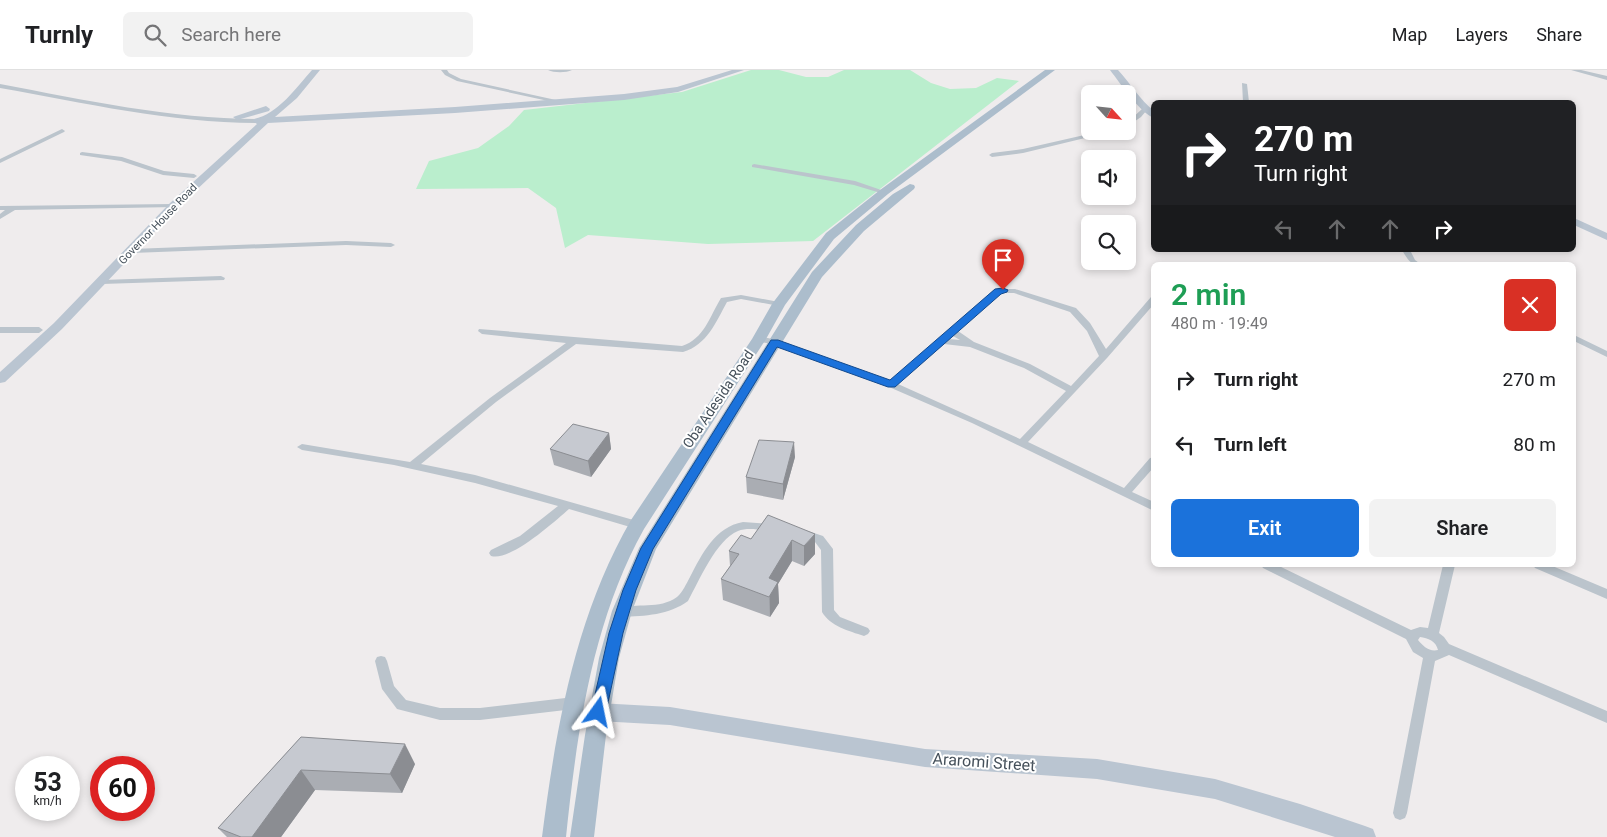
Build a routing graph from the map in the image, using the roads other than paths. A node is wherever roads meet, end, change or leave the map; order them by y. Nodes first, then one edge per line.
1 (310, 70) edge
2 (316, 70) edge
3 (444, 70) edge
4 (551, 70) edge
5 (569, 70) edge
6 (728, 70) edge
7 (740, 70) edge
8 (1051, 70) edge
9 (1065, 70) edge
10 (1114, 70) edge
11 (1574, 70) edge
12 (1607, 78) edge
13 (1244, 84) dead end
14 (0, 86) edge
15 (553, 100) junction
16 (1246, 100) edge
17 (1144, 110) junction
18 (270, 114) junction
19 (1151, 114) edge
20 (205, 117) junction
21 (237, 117) junction
22 (292, 117) junction
23 (1136, 118) edge
24 (62, 131) dead end
25 (249, 136) junction
26 (1081, 138) edge
27 (82, 154) dead end
28 (992, 155) dead end
29 (0, 161) edge
30 (754, 166) dead end
31 (194, 176) junction
32 (884, 192) junction
33 (168, 206) junction
34 (0, 208) edge
35 (13, 208) junction
36 (0, 217) edge
37 (1576, 222) edge
38 (1607, 237) edge
39 (391, 245) dead end
40 (132, 251) junction
41 (221, 278) dead end
42 (102, 282) junction
43 (1151, 303) edge
44 (779, 304) junction
45 (0, 330) edge
46 (40, 330) junction
47 (952, 330) junction
48 (482, 331) dead end
49 (759, 339) junction
50 (1576, 339) edge
51 (574, 341) junction
52 (941, 341) junction
53 (774, 342) junction
54 (971, 344) junction
55 (1607, 354) edge
56 (1104, 356) junction
57 (0, 365) edge
58 (0, 379) edge
59 (892, 385) junction
60 (1071, 390) junction
61 (1021, 444) junction
62 (302, 447) dead end
63 (1151, 464) edge
64 (413, 465) junction
65 (1126, 493) junction
66 (567, 505) junction
67 (1151, 506) edge
68 (636, 524) junction
69 (495, 553) dead end
70 (1271, 567) edge
71 (1449, 567) edge
72 (1544, 567) edge
73 (1607, 594) edge
74 (622, 612) junction
75 (864, 631) dead end
76 (1432, 635) junction
77 (1412, 636) junction
78 (1445, 648) junction
79 (1430, 656) junction
80 (381, 661) dead end
81 (574, 703) junction
82 (598, 712) junction
83 (1607, 717) edge
84 (1400, 813) dead end
85 (554, 837) edge
86 (582, 837) edge
87 (1365, 837) edge

1 - 18 street, Governor House Road
2 - 18 street, Governor House Road
3 - 15 street
4 - 5 street
6 - 15 street
7 - 22 street
8 - 32 main road, Oba Adesida Road
9 - 53 main road, Oba Adesida Road
10 - 17 street
11 - 12 street
13 - 16 street
14 - 20 street
15 - 22 street
17 - 19 street
17 - 23 street
18 - 20 street
18 - 21 street
18 - 21 street
18 - 22 street
18 - 22 street
18 - 25 street, Governor House Road
18 - 31 street, Governor House Road
20 - 21 street
22 - 25 street
24 - 29 street
25 - 33 street, Governor House Road
26 - 28 street
27 - 31 street
30 - 32 street
31 - 33 street, Governor House Road
32 - 44 main road, Oba Adesida Road
33 - 35 street
33 - 40 street, Governor House Road
33 - 46 street, Governor House Road
34 - 35 street
35 - 36 street
37 - 38 street
39 - 40 street
40 - 42 street, Governor House Road
41 - 42 street
42 - 58 street, Governor House Road
43 - 56 street
44 - 49 main road, Oba Adesida Road
44 - 51 street
45 - 46 street
46 - 57 street, Governor House Road
47 - 52 street
47 - 54 street
47 - 56 street
48 - 51 street
49 - 53 street
49 - 68 main road, Oba Adesida Road
50 - 55 street
51 - 64 street
52 - 54 street
52 - 59 street
53 - 59 street
53 - 74 main road, Oba Adesida Road
54 - 60 street
56 - 60 street
59 - 61 street
60 - 61 street
61 - 65 street
62 - 64 street
63 - 65 street
64 - 66 street
65 - 67 street
66 - 68 street
66 - 69 street
68 - 81 main road, Oba Adesida Road
70 - 77 street
71 - 76 street
72 - 73 street
74 - 75 street
74 - 82 main road, Oba Adesida Road
76 - 77 street
76 - 78 street
77 - 79 street
78 - 79 street
78 - 83 street
79 - 84 street
80 - 81 street
81 - 85 main road, Oba Adesida Road
82 - 86 main road, Oba Adesida Road
82 - 87 street, Araromi Street

